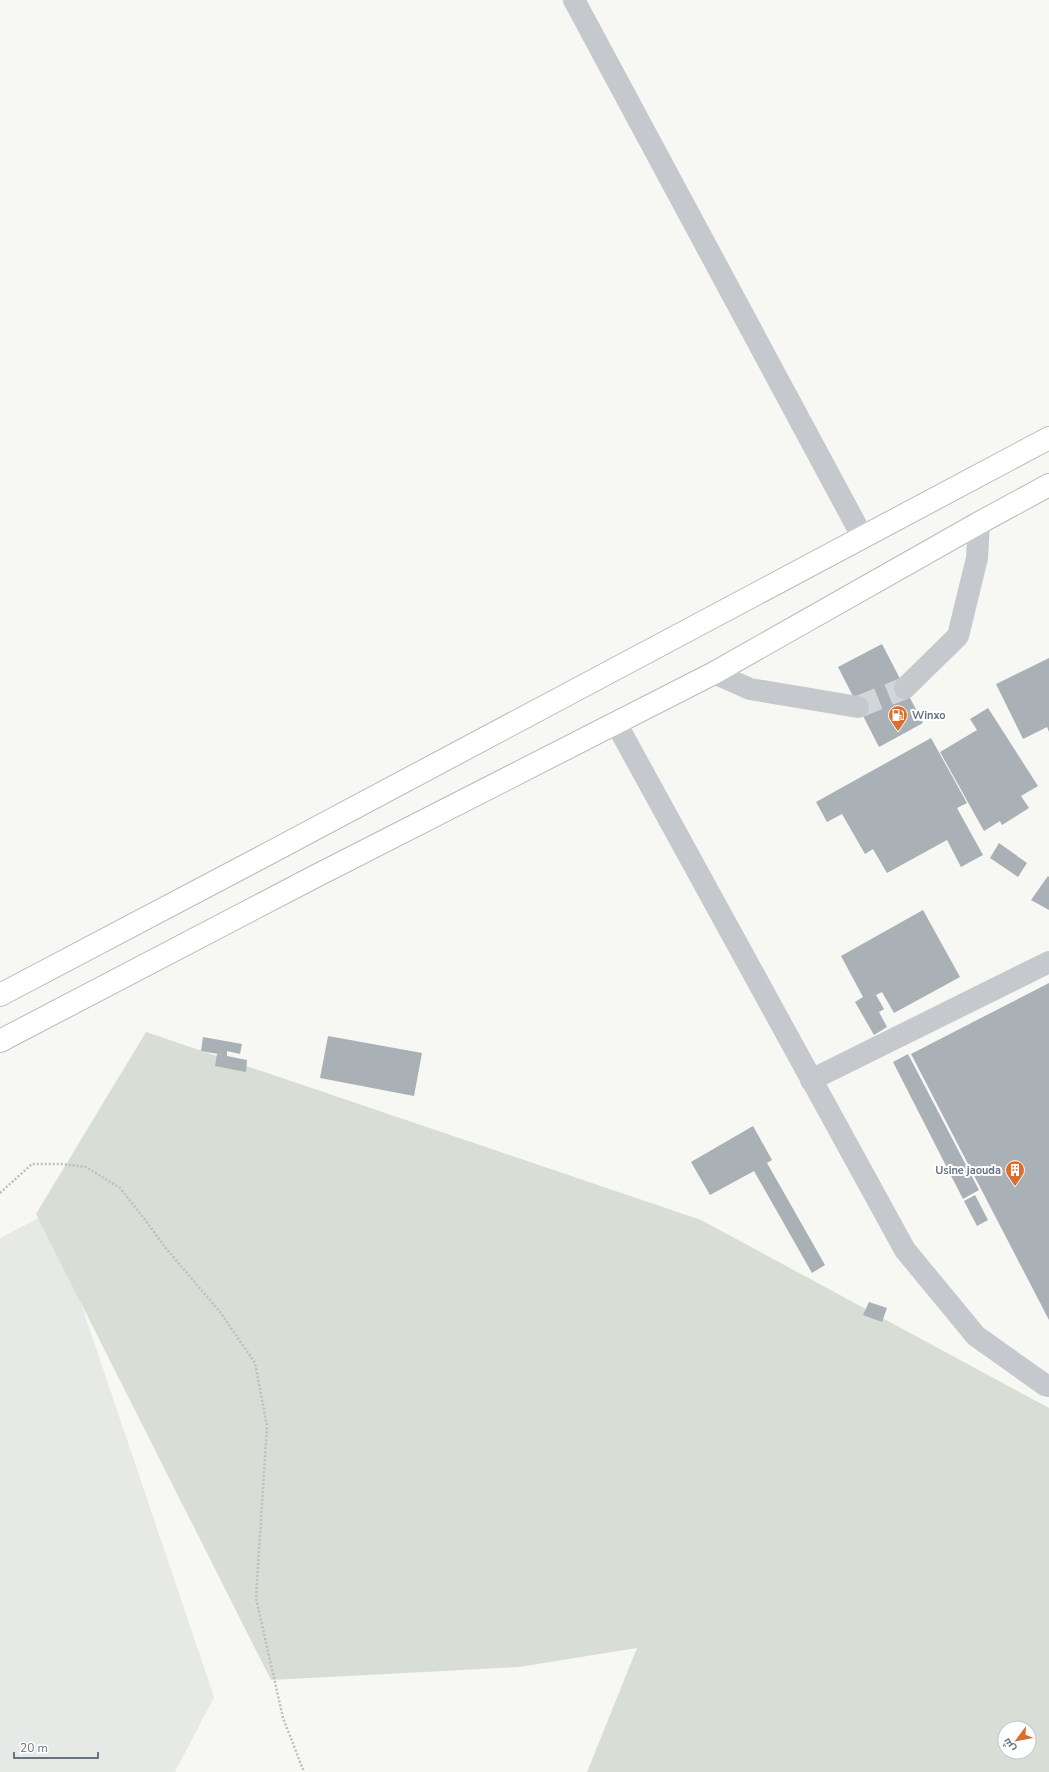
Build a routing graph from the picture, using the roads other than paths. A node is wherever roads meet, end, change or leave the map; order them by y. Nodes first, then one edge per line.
1 (574, 0) edge
2 (1049, 438) edge
3 (1049, 485) edge
4 (979, 523) junction
5 (862, 536) junction
6 (714, 673) junction
7 (905, 688) tunnel mouth
8 (858, 707) tunnel mouth
9 (616, 723) junction
10 (1049, 962) edge
11 (0, 995) edge
12 (0, 1041) edge
13 (811, 1080) junction
14 (1049, 1386) edge

1 - 5 lane
2 - 5 highway
3 - 4 highway
4 - 6 highway
4 - 7 lane
5 - 11 highway
6 - 8 lane
6 - 9 highway
9 - 12 highway
9 - 13 lane
10 - 13 lane
13 - 14 lane

